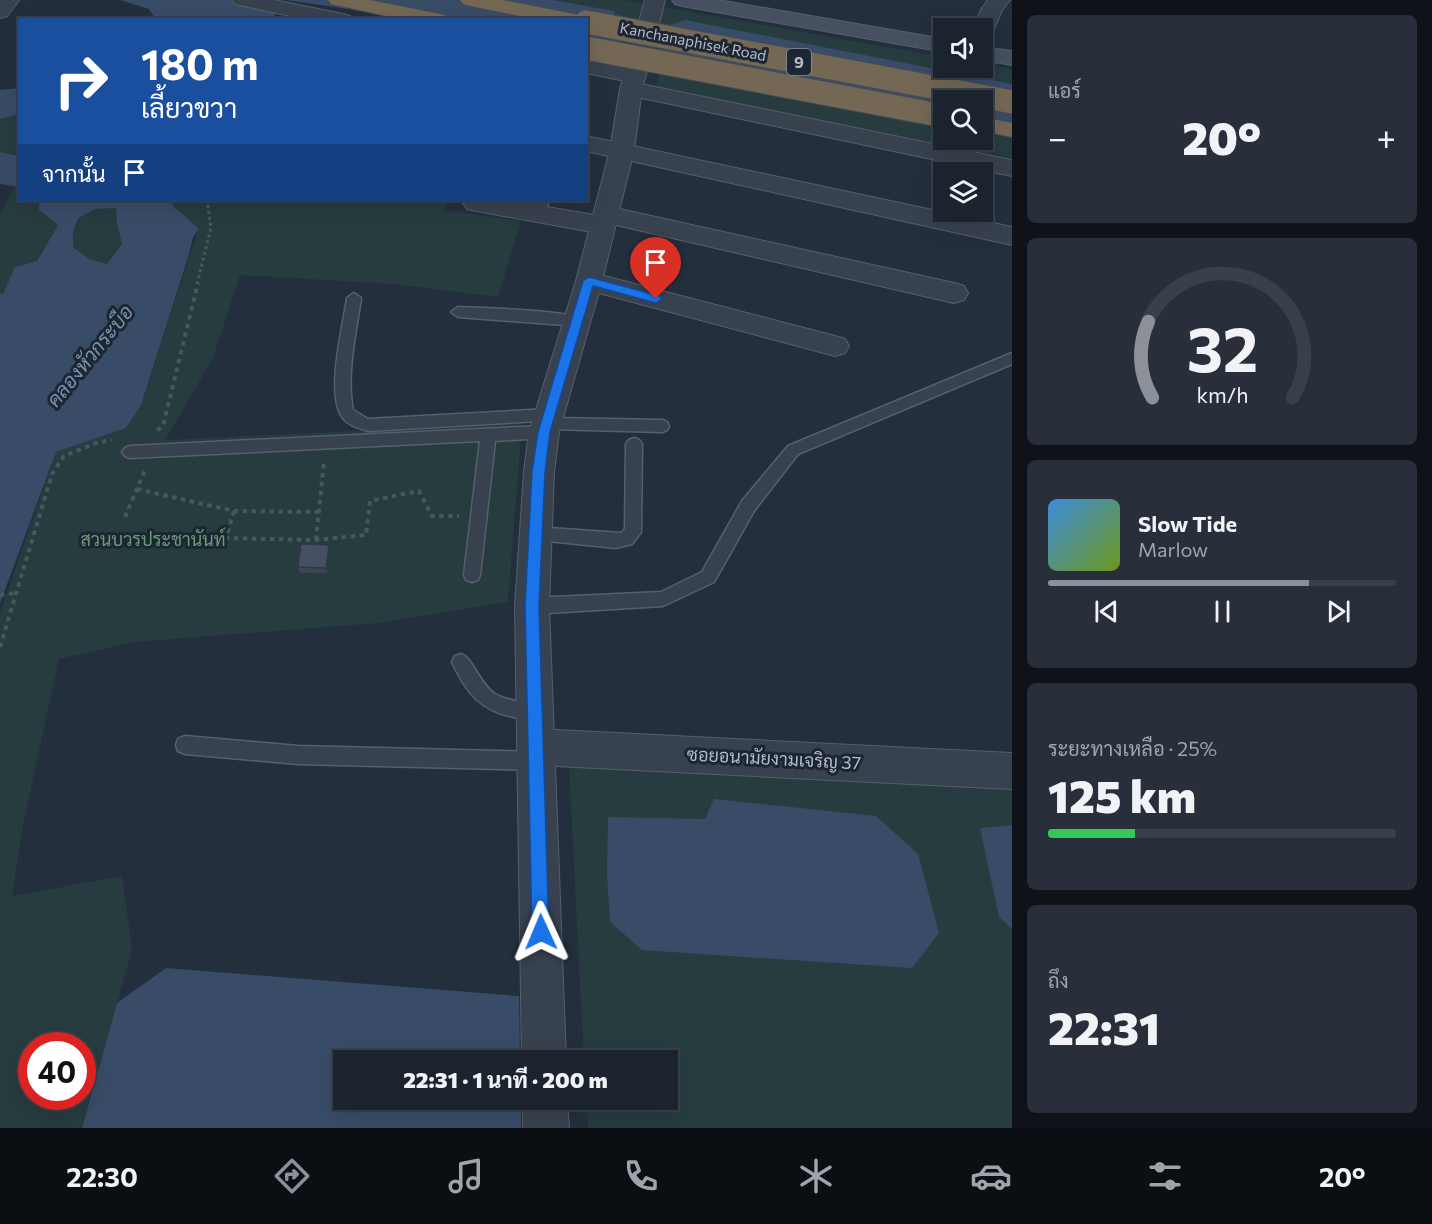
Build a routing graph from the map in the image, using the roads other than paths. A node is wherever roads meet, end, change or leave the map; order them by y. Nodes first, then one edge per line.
1 (9, 0) edge
2 (242, 0) edge
3 (338, 0) edge
4 (470, 0) edge
5 (655, 0) edge
6 (682, 0) edge
7 (1000, 0) edge
8 (0, 12) edge
9 (333, 18) edge
10 (430, 18) edge
11 (564, 18) edge
12 (988, 18) edge
13 (588, 22) edge
14 (933, 44) edge
15 (588, 48) edge
16 (993, 55) edge
17 (1012, 58) edge
18 (588, 67) edge
19 (633, 82) junction
20 (1012, 102) edge
21 (933, 114) edge
22 (993, 126) edge
23 (1012, 130) edge
24 (588, 142) edge
25 (622, 150) junction
26 (1012, 168) edge
27 (476, 203) dead end
28 (535, 206) edge
29 (604, 219) junction
30 (1012, 236) edge
31 (589, 281) junction
32 (954, 293) dead end
33 (354, 298) dead end
34 (458, 312) dead end
35 (579, 321) junction
36 (835, 346) dead end
37 (1012, 358) edge
38 (547, 424) junction
39 (662, 426) dead end
40 (488, 435) junction
41 (634, 444) dead end
42 (130, 452) dead end
43 (535, 534) junction
44 (472, 574) dead end
45 (532, 606) junction
46 (461, 662) dead end
47 (536, 740) junction
48 (185, 745) dead end
49 (1012, 771) edge
50 (544, 1050) edge
51 (545, 1110) edge
52 (546, 1128) edge

1 - 8 street
2 - 9 street
3 - 10 highway
4 - 11 highway
5 - 19 street
6 - 14 main road
7 - 12 street
13 - 20 highway, Kanchanaphisek Road / 9, bridge
15 - 21 highway, Kanchanaphisek Road / 9, bridge
16 - 17 main road
18 - 19 street
19 - 25 street
19 - 26 street
22 - 23 highway
24 - 25 street
25 - 29 street
25 - 30 street
27 - 28 street
28 - 29 street
29 - 31 street
29 - 32 street
31 - 35 street
31 - 36 street
33 - 38 lane
34 - 35 lane
35 - 38 street
37 - 45 lane
38 - 39 lane
38 - 40 lane
38 - 43 street
40 - 42 lane
40 - 44 lane
41 - 43 lane
43 - 45 street
45 - 47 street
46 - 47 lane
47 - 48 lane
47 - 49 street, ซอยอนามัยงามเจริญ 37
47 - 50 street
51 - 52 street

